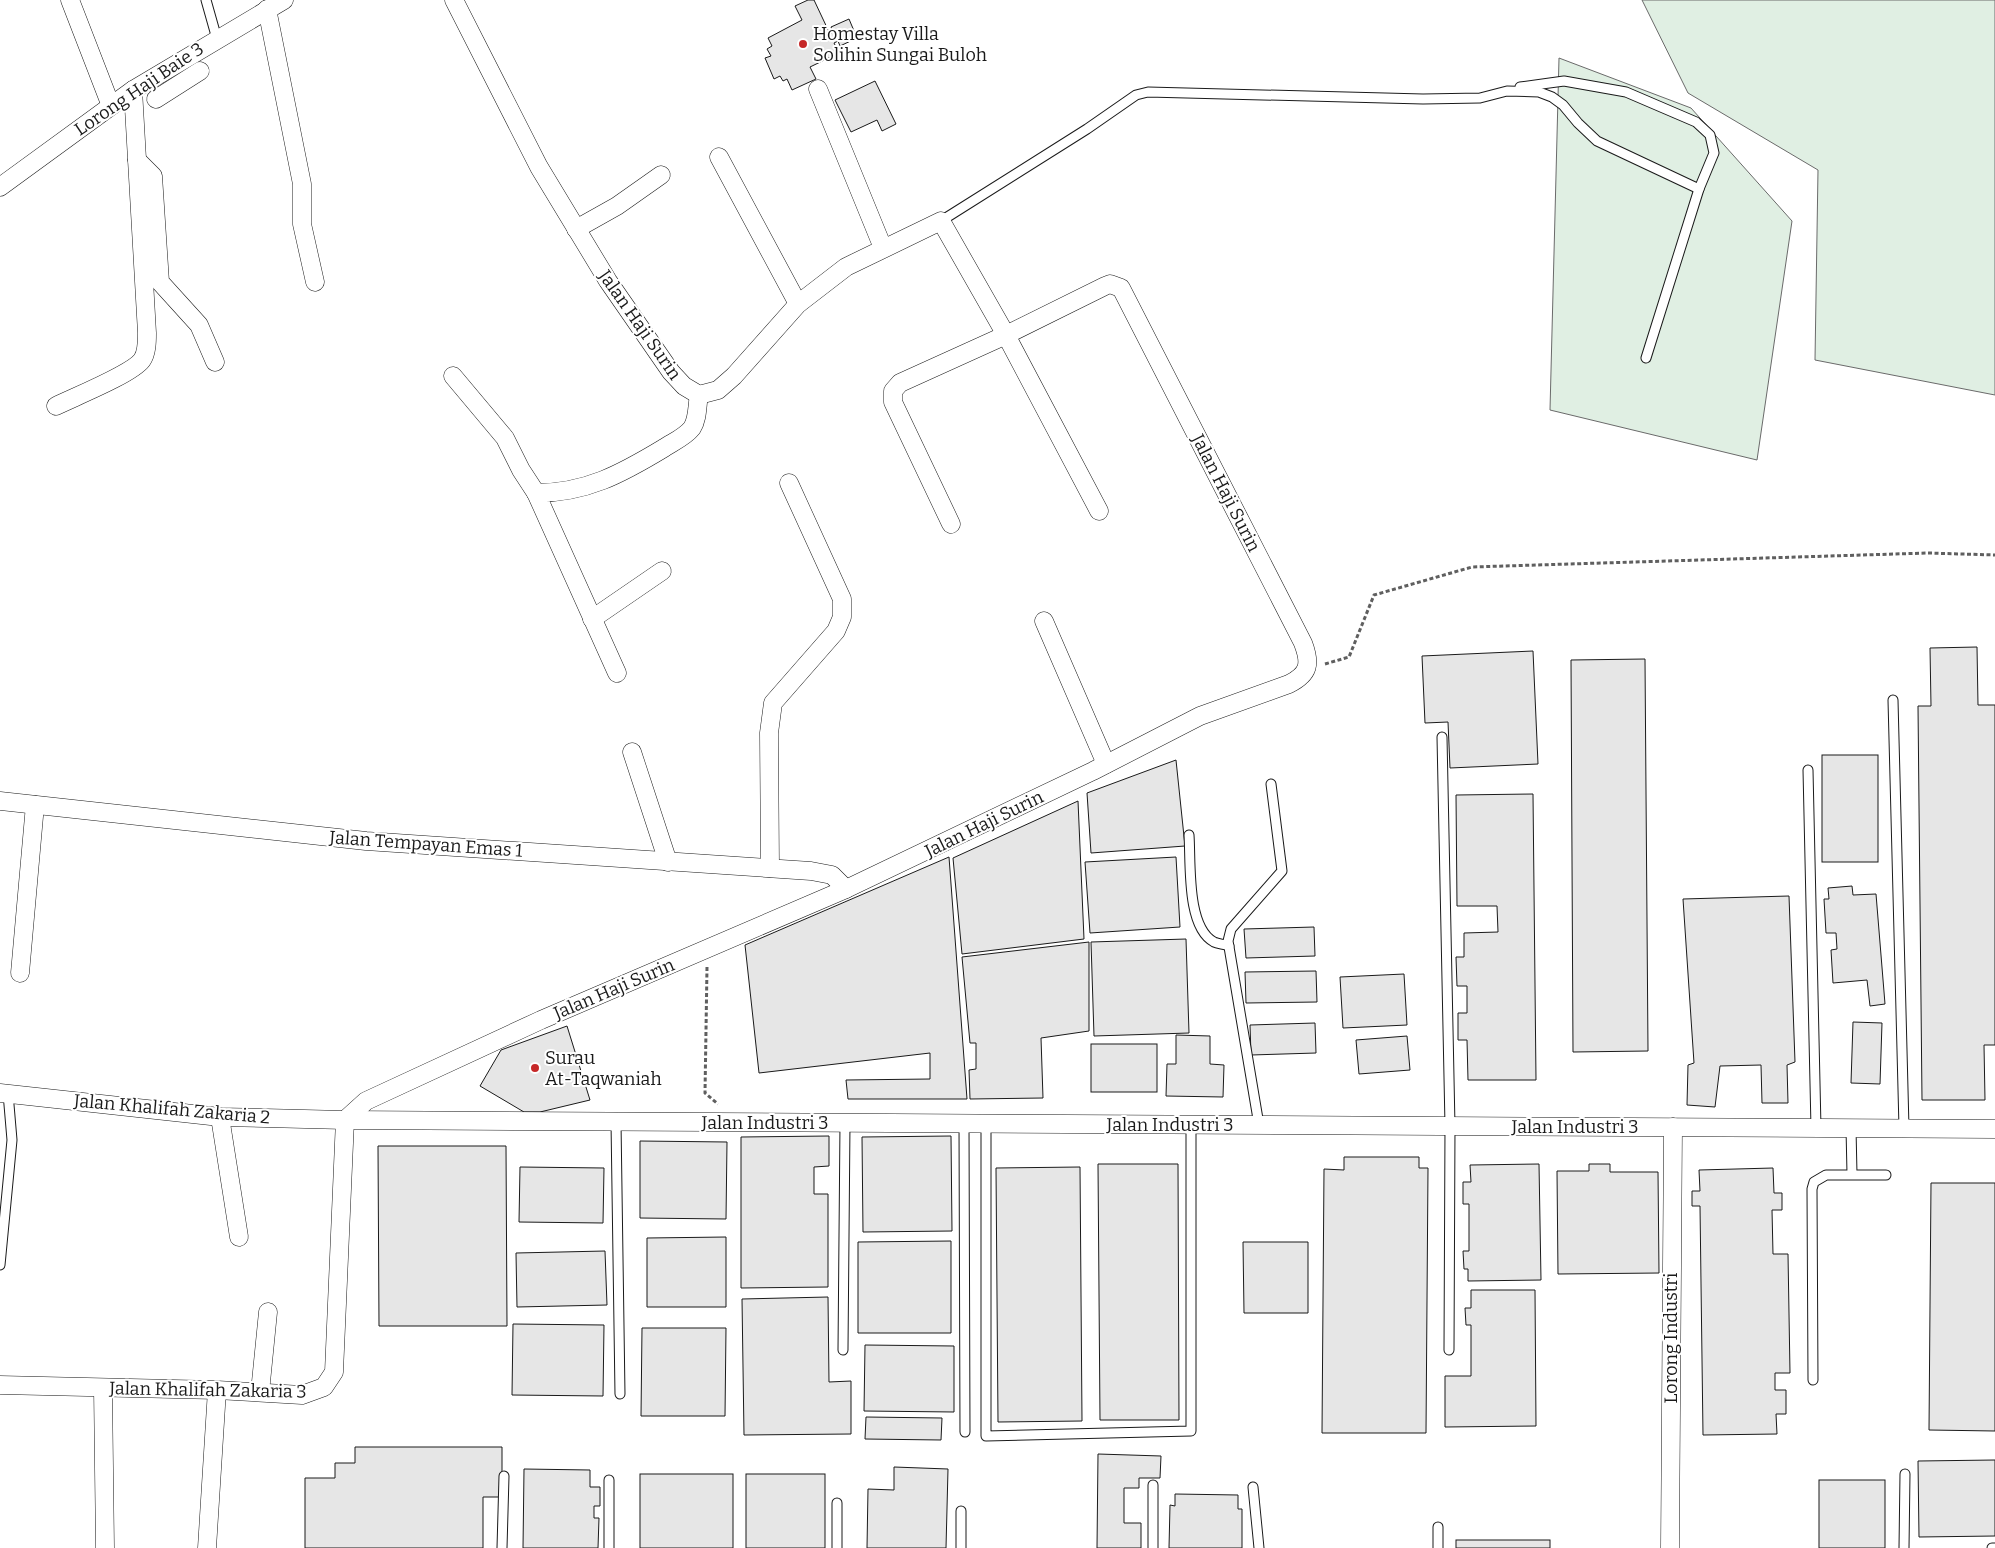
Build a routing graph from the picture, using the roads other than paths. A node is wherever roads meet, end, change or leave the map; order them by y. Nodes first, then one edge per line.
1 (70, 0) edge
2 (206, 0) edge
3 (284, 0) edge
4 (454, 0) edge
5 (267, 9) junction
6 (217, 38) junction
7 (169, 67) junction
8 (200, 71) dead end
9 (177, 85) junction
10 (818, 89) dead end
11 (133, 90) junction
12 (1507, 91) junction
13 (156, 99) dead end
14 (111, 106) junction
15 (719, 157) dead end
16 (137, 160) junction
17 (661, 175) dead end
18 (0, 187) edge
19 (1699, 189) junction
20 (941, 221) junction
21 (576, 229) junction
22 (883, 248) junction
23 (316, 282) dead end
24 (798, 304) junction
25 (1006, 335) junction
26 (1646, 358) dead end
27 (216, 362) dead end
28 (453, 376) dead end
29 (699, 395) junction
30 (56, 406) dead end
31 (789, 483) dead end
32 (536, 493) junction
33 (1099, 510) dead end
34 (951, 524) dead end
35 (662, 570) dead end
36 (592, 618) junction
37 (1044, 621) dead end
38 (617, 672) dead end
39 (1893, 700) dead end
40 (1442, 737) dead end
41 (632, 752) dead end
42 (1106, 764) junction
43 (1808, 770) dead end
44 (1271, 784) dead end
45 (0, 801) edge
46 (35, 805) junction
47 (1189, 835) dead end
48 (668, 862) junction
49 (770, 868) junction
50 (846, 890) junction
51 (1229, 946) junction
52 (20, 973) dead end
53 (4, 1093) edge
54 (220, 1117) junction
55 (345, 1120) junction
56 (616, 1122) junction
57 (844, 1123) junction
58 (964, 1123) junction
59 (986, 1123) junction
60 (1191, 1125) junction
61 (1259, 1125) junction
62 (1450, 1126) junction
63 (1673, 1127) junction
64 (1816, 1128) junction
65 (1851, 1128) junction
66 (1904, 1128) junction
67 (1995, 1129) edge
68 (1852, 1174) junction
69 (1886, 1175) dead end
70 (239, 1237) dead end
71 (0, 1265) edge
72 (268, 1312) dead end
73 (843, 1350) dead end
74 (1449, 1350) dead end
75 (1814, 1380) dead end
76 (0, 1386) edge
77 (103, 1388) junction
78 (217, 1390) junction
79 (260, 1392) junction
80 (620, 1394) dead end
81 (966, 1432) dead end
82 (1905, 1474) dead end
83 (504, 1476) dead end
84 (609, 1480) dead end
85 (1153, 1485) dead end
86 (1253, 1487) dead end
87 (837, 1503) dead end
88 (961, 1511) dead end
89 (1438, 1527) dead end
90 (105, 1548) edge
91 (207, 1548) edge
92 (502, 1548) edge
93 (609, 1548) edge
94 (837, 1548) edge
95 (961, 1548) edge
96 (1153, 1548) edge
97 (1259, 1548) edge
98 (1438, 1548) edge
99 (1670, 1548) edge
100 (1904, 1548) edge

1 - 14 street
2 - 6 lane
3 - 5 street, Lorong Haji Baie 3
4 - 21 street, Jalan Haji Surin
5 - 6 street, Lorong Haji Baie 3
5 - 23 street
6 - 7 street, Lorong Haji Baie 3
7 - 9 street
7 - 11 street, Lorong Haji Baie 3
8 - 9 street
9 - 13 street
10 - 22 street
11 - 14 street, Lorong Haji Baie 3
11 - 16 street
12 - 19 lane
12 - 19 lane
12 - 20 lane
14 - 18 street, Lorong Haji Baie 3
15 - 24 street
16 - 27 street
16 - 30 street
17 - 21 street
19 - 26 lane
20 - 22 street
20 - 25 street
21 - 29 street, Jalan Haji Surin
22 - 24 street
24 - 29 street
25 - 33 street
25 - 34 street
25 - 42 street, Jalan Haji Surin
28 - 32 street
29 - 32 street
31 - 49 street
32 - 36 street
35 - 36 street
36 - 38 street
37 - 42 street
39 - 66 lane
40 - 62 lane
41 - 48 street
42 - 50 street, Jalan Haji Surin
43 - 64 lane
44 - 51 lane
45 - 46 street, Jalan Tempayan Emas 1
46 - 48 street, Jalan Tempayan Emas 1
46 - 52 street
47 - 51 lane
48 - 49 street, Jalan Tempayan Emas 1
49 - 50 street, Jalan Tempayan Emas 1
50 - 55 street, Jalan Haji Surin
51 - 61 lane
53 - 54 street, Jalan Khalifah Zakaria 2
53 - 71 lane
54 - 55 street, Jalan Khalifah Zakaria 2
54 - 70 street
55 - 56 street, Jalan Industri 3
55 - 79 street, Jalan Khalifah Zakaria 3
56 - 57 street, Jalan Industri 3
56 - 80 lane
57 - 58 street, Jalan Industri 3
57 - 73 lane
58 - 59 street, Jalan Industri 3
58 - 81 lane
59 - 60 street, Jalan Industri 3
59 - 60 lane
60 - 61 street, Jalan Industri 3
61 - 62 street, Jalan Industri 3
62 - 63 street, Jalan Industri 3
62 - 74 lane
63 - 64 street, Jalan Industri 3
63 - 99 street, Lorong Industri
64 - 65 street, Jalan Industri 3
65 - 66 street, Jalan Industri 3
65 - 68 lane
66 - 67 street, Jalan Industri 3
68 - 69 lane
68 - 75 lane
72 - 79 street
76 - 77 street, Jalan Khalifah Zakaria 3
77 - 78 street, Jalan Khalifah Zakaria 3
77 - 90 street
78 - 79 street, Jalan Khalifah Zakaria 3
78 - 91 street
82 - 100 lane
83 - 92 lane
84 - 93 lane
85 - 96 lane
86 - 97 lane
87 - 94 lane
88 - 95 lane
89 - 98 lane

